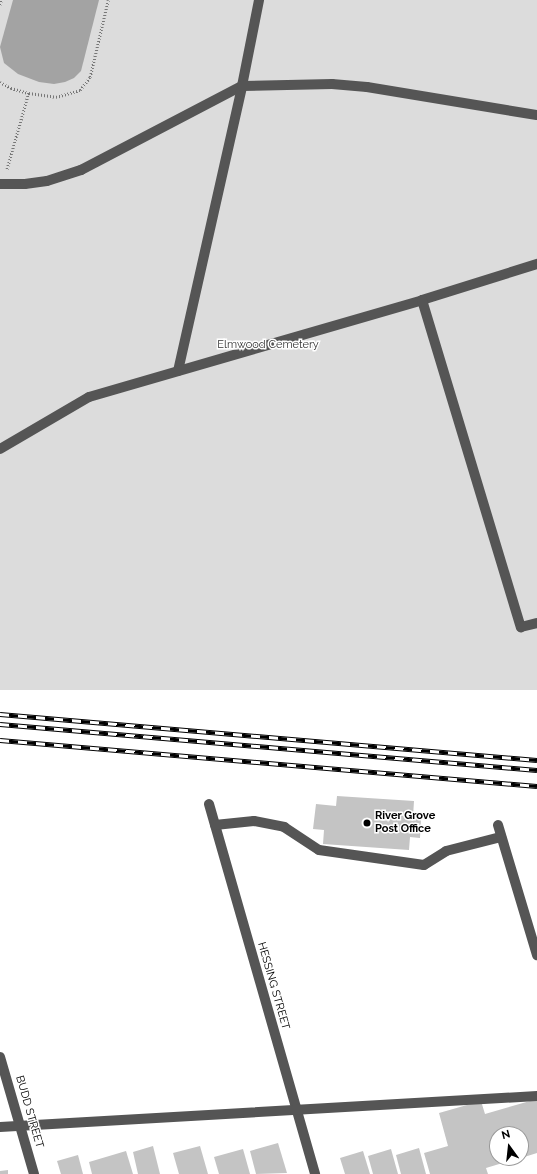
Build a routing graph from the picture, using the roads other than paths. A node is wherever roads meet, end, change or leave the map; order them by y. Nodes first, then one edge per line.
1 (259, 0) edge
2 (242, 86) junction
3 (537, 115) edge
4 (1, 184) edge
5 (537, 264) edge
6 (422, 300) junction
7 (178, 371) junction
8 (0, 449) edge
9 (537, 623) edge
10 (209, 804) dead end
11 (215, 825) junction
12 (498, 826) dead end
13 (501, 837) junction
14 (537, 953) edge
15 (0, 1057) edge
16 (537, 1096) edge
17 (297, 1110) junction
18 (20, 1126) junction
19 (0, 1127) edge
20 (34, 1174) edge
21 (315, 1174) edge

1 - 2 street
2 - 3 street
2 - 4 street
2 - 7 street
5 - 6 street
6 - 7 street
6 - 9 street
7 - 8 street
10 - 11 street, HESSING STREET
11 - 13 street
11 - 17 street, HESSING STREET
12 - 13 street
13 - 14 street
15 - 18 street, BUDD STREET
16 - 17 street
17 - 18 street
17 - 21 street, HESSING STREET
18 - 19 street
18 - 20 street, BUDD STREET

